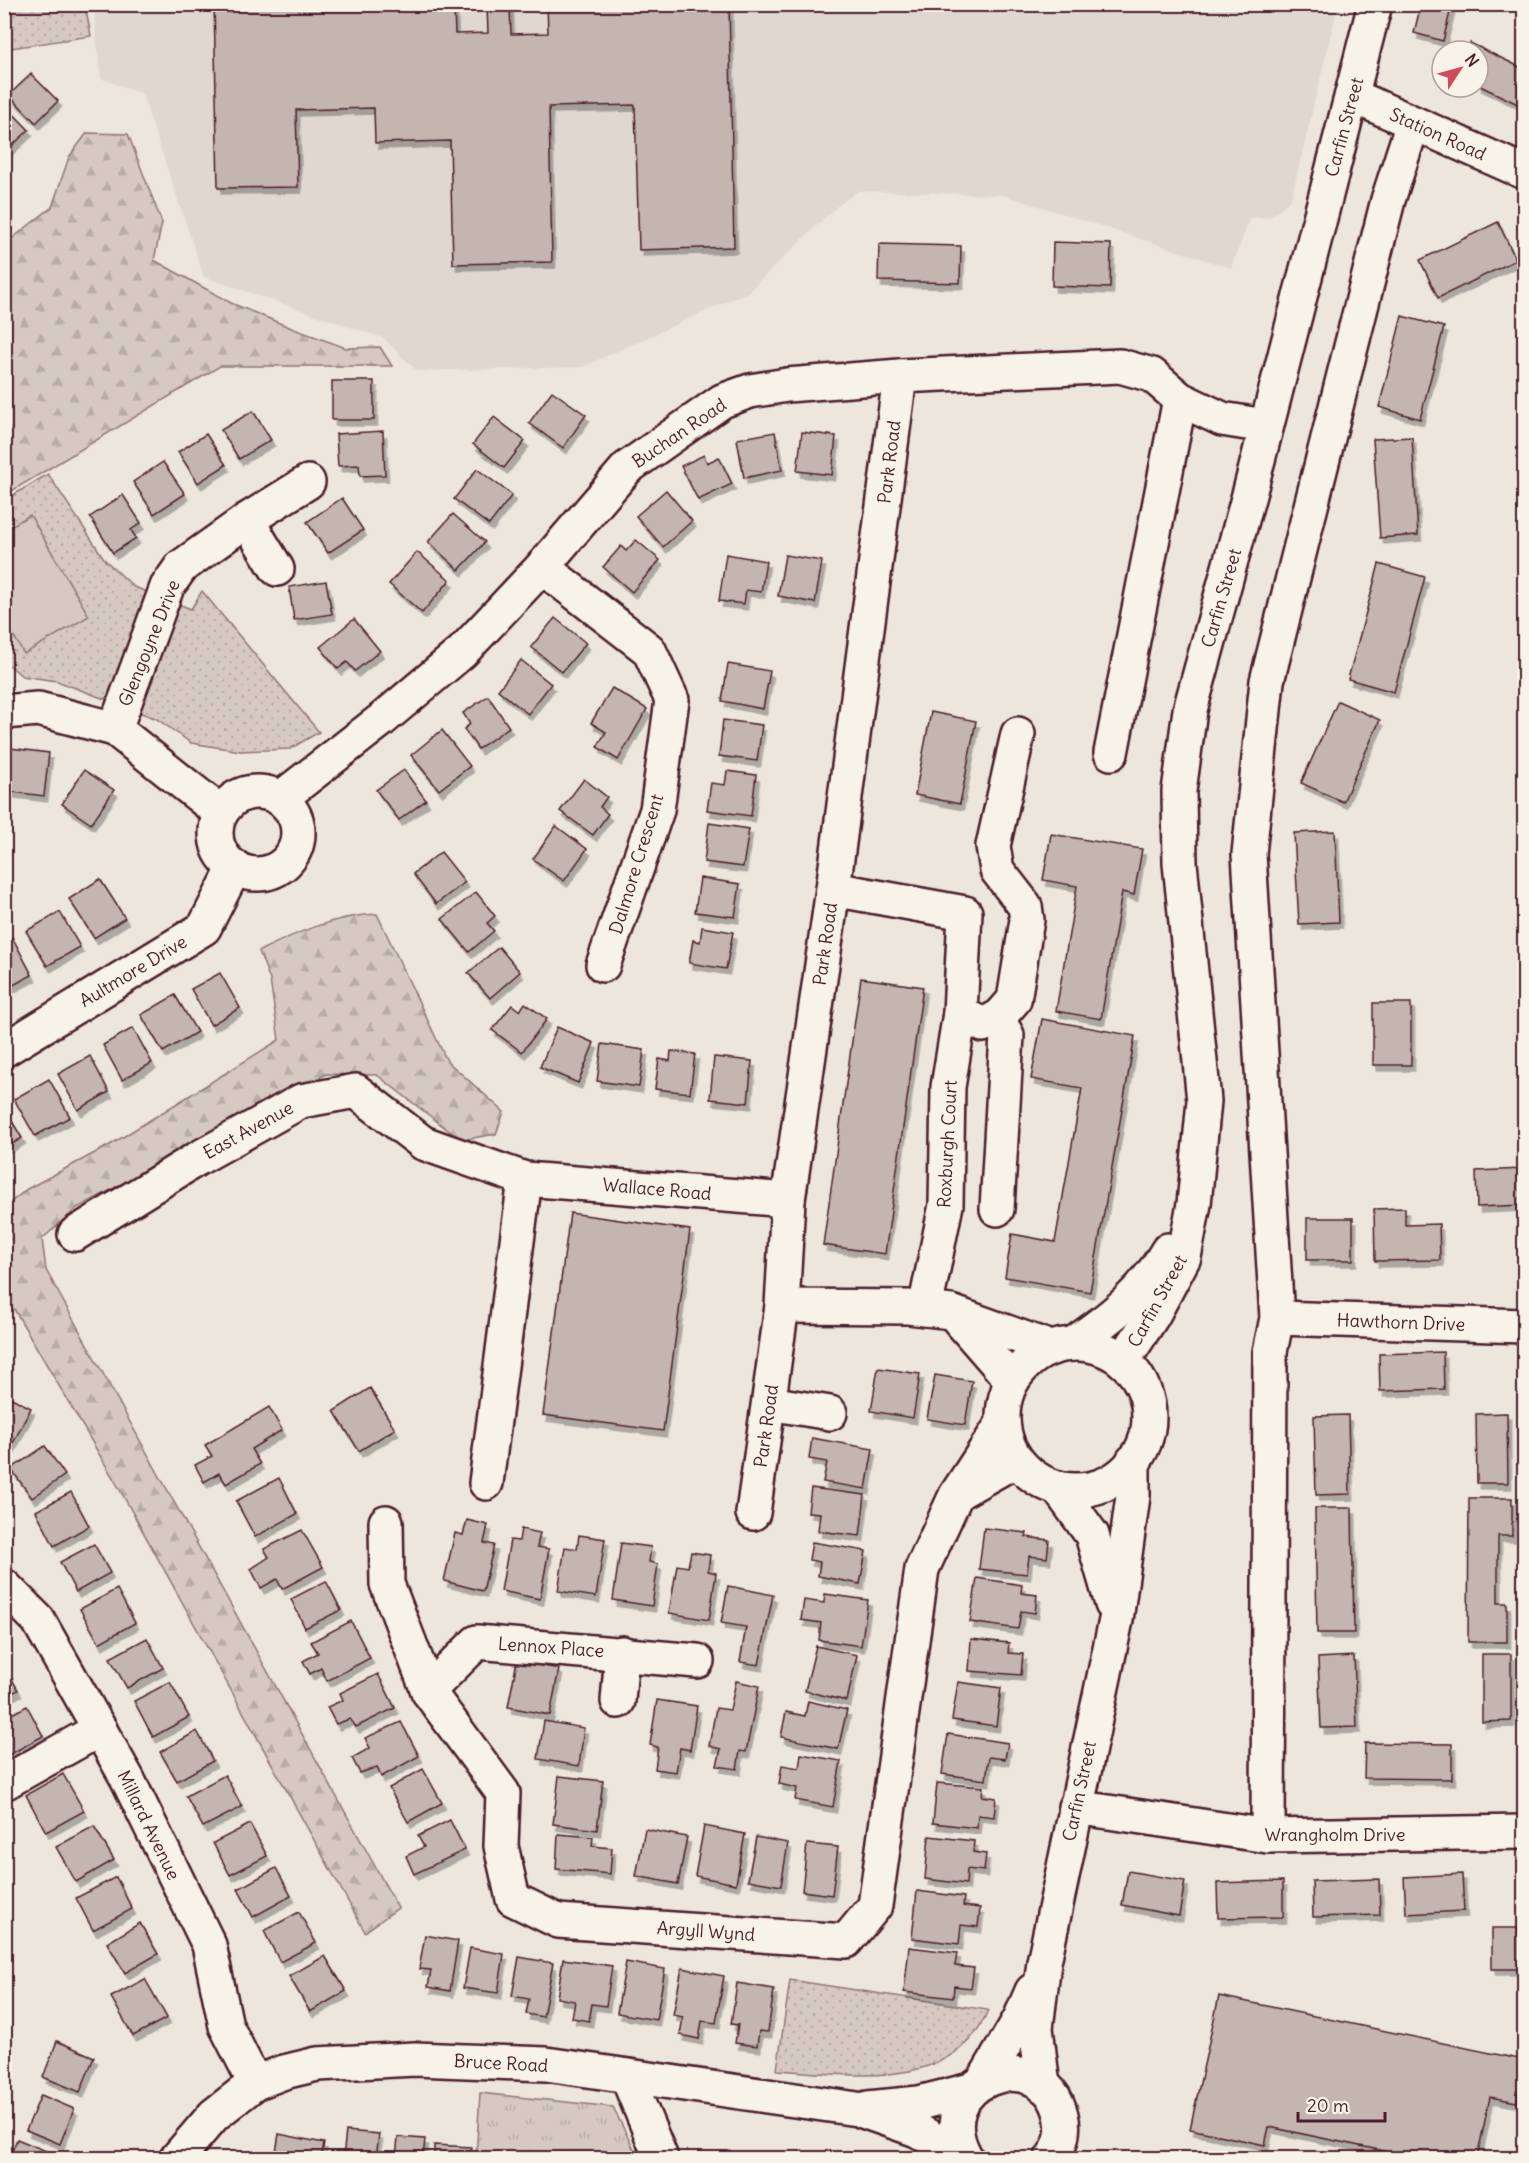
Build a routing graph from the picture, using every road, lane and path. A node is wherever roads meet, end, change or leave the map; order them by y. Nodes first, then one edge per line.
1 (1375, 4) edge
2 (1353, 96) junction
3 (1413, 123) junction
4 (1524, 172) edge
5 (900, 376) junction
6 (1180, 399) junction
7 (1266, 426) junction
8 (308, 482) dead end
9 (247, 520) junction
10 (542, 567) junction
11 (277, 569) dead end
12 (4, 712) edge
13 (115, 729) junction
14 (1018, 734) dead end
15 (1111, 753) dead end
16 (281, 798) junction
17 (221, 813) junction
18 (235, 867) junction
19 (833, 889) junction
20 (603, 965) dead end
21 (960, 1014) junction
22 (997, 1018) junction
23 (4, 1050) edge
24 (525, 1179) junction
25 (788, 1200) junction
26 (1194, 1204) junction
27 (997, 1209) dead end
28 (75, 1234) dead end
29 (782, 1306) junction
30 (938, 1310) junction
31 (1277, 1318) junction
32 (1524, 1326) edge
33 (1062, 1346) junction
34 (1123, 1361) junction
35 (1012, 1381) junction
36 (769, 1403) junction
37 (830, 1413) dead end
38 (1003, 1424) junction
39 (1016, 1460) junction
40 (1133, 1461) junction
41 (486, 1483) dead end
42 (1058, 1488) junction
43 (956, 1495) junction
44 (753, 1513) dead end
45 (386, 1521) dead end
46 (4, 1587) edge
47 (1116, 1620) junction
48 (622, 1653) junction
49 (696, 1661) dead end
50 (428, 1691) junction
51 (618, 1701) dead end
52 (100, 1729) junction
53 (4, 1783) edge
54 (1075, 1807) junction
55 (1524, 1832) edge
56 (1268, 1836) junction
57 (1044, 1962) junction
58 (627, 2076) junction
59 (255, 2084) junction
60 (977, 2085) junction
61 (1043, 2086) junction
62 (857, 2109) junction
63 (177, 2158) edge
64 (661, 2158) edge
65 (966, 2158) edge
66 (1052, 2158) edge

1 - 2 street, Carfin Street
2 - 3 street, Station Road
2 - 7 street, Carfin Street
3 - 4 street, Station Road
3 - 31 street
5 - 6 street, Buchan Road
5 - 10 street, Buchan Road
5 - 19 street, Park Road
6 - 7 street, Buchan Road
6 - 15 street
7 - 26 street, Carfin Street
8 - 9 street, Glengoyne Drive
9 - 11 street
9 - 13 street, Glengoyne Drive
10 - 16 street, Buchan Road
10 - 20 street, Dalmore Crescent
12 - 13 street
13 - 17 street
14 - 22 street
16 - 17 street
16 - 18 street
17 - 18 street
18 - 23 street, Aultmore Drive
19 - 21 street, Roxburgh Court
19 - 25 street, Park Road
21 - 22 street
21 - 30 street, Roxburgh Court
22 - 27 street
24 - 25 street, Wallace Road
24 - 28 street, East Avenue
24 - 41 street
25 - 29 street, Park Road
26 - 33 street, Carfin Street
26 - 34 street, Carfin Street
29 - 30 street
29 - 36 street, Park Road
30 - 33 street
30 - 35 street
31 - 32 street, Hawthorn Drive
31 - 56 street
33 - 34 street
33 - 35 street
34 - 40 street
35 - 38 street
36 - 37 street
36 - 44 street, Park Road
38 - 39 street
38 - 43 street, Argyll Wynd
39 - 42 street
39 - 43 street
40 - 42 street
40 - 47 street, Carfin Street
42 - 47 street, Carfin Street
43 - 50 street, Argyll Wynd
45 - 50 street, Argyll Wynd
46 - 52 street, Millard Avenue
47 - 54 street, Carfin Street
48 - 49 street, Lennox Place
48 - 50 street, Lennox Place
48 - 51 street, Lennox Place
52 - 53 street
52 - 59 street, Millard Avenue
54 - 56 street, Wrangholm Drive
54 - 57 street, Carfin Street
55 - 56 street, Wrangholm Drive
57 - 60 street, Carfin Street
57 - 61 street, Carfin Street
58 - 59 street, Bruce Road
58 - 62 street, Bruce Road
58 - 64 street
59 - 63 street, Bruce Road
60 - 61 street, Bruce Road
60 - 62 street, Bruce Road
60 - 65 street, Carfin Street
61 - 66 street
62 - 65 street, Bruce Road

